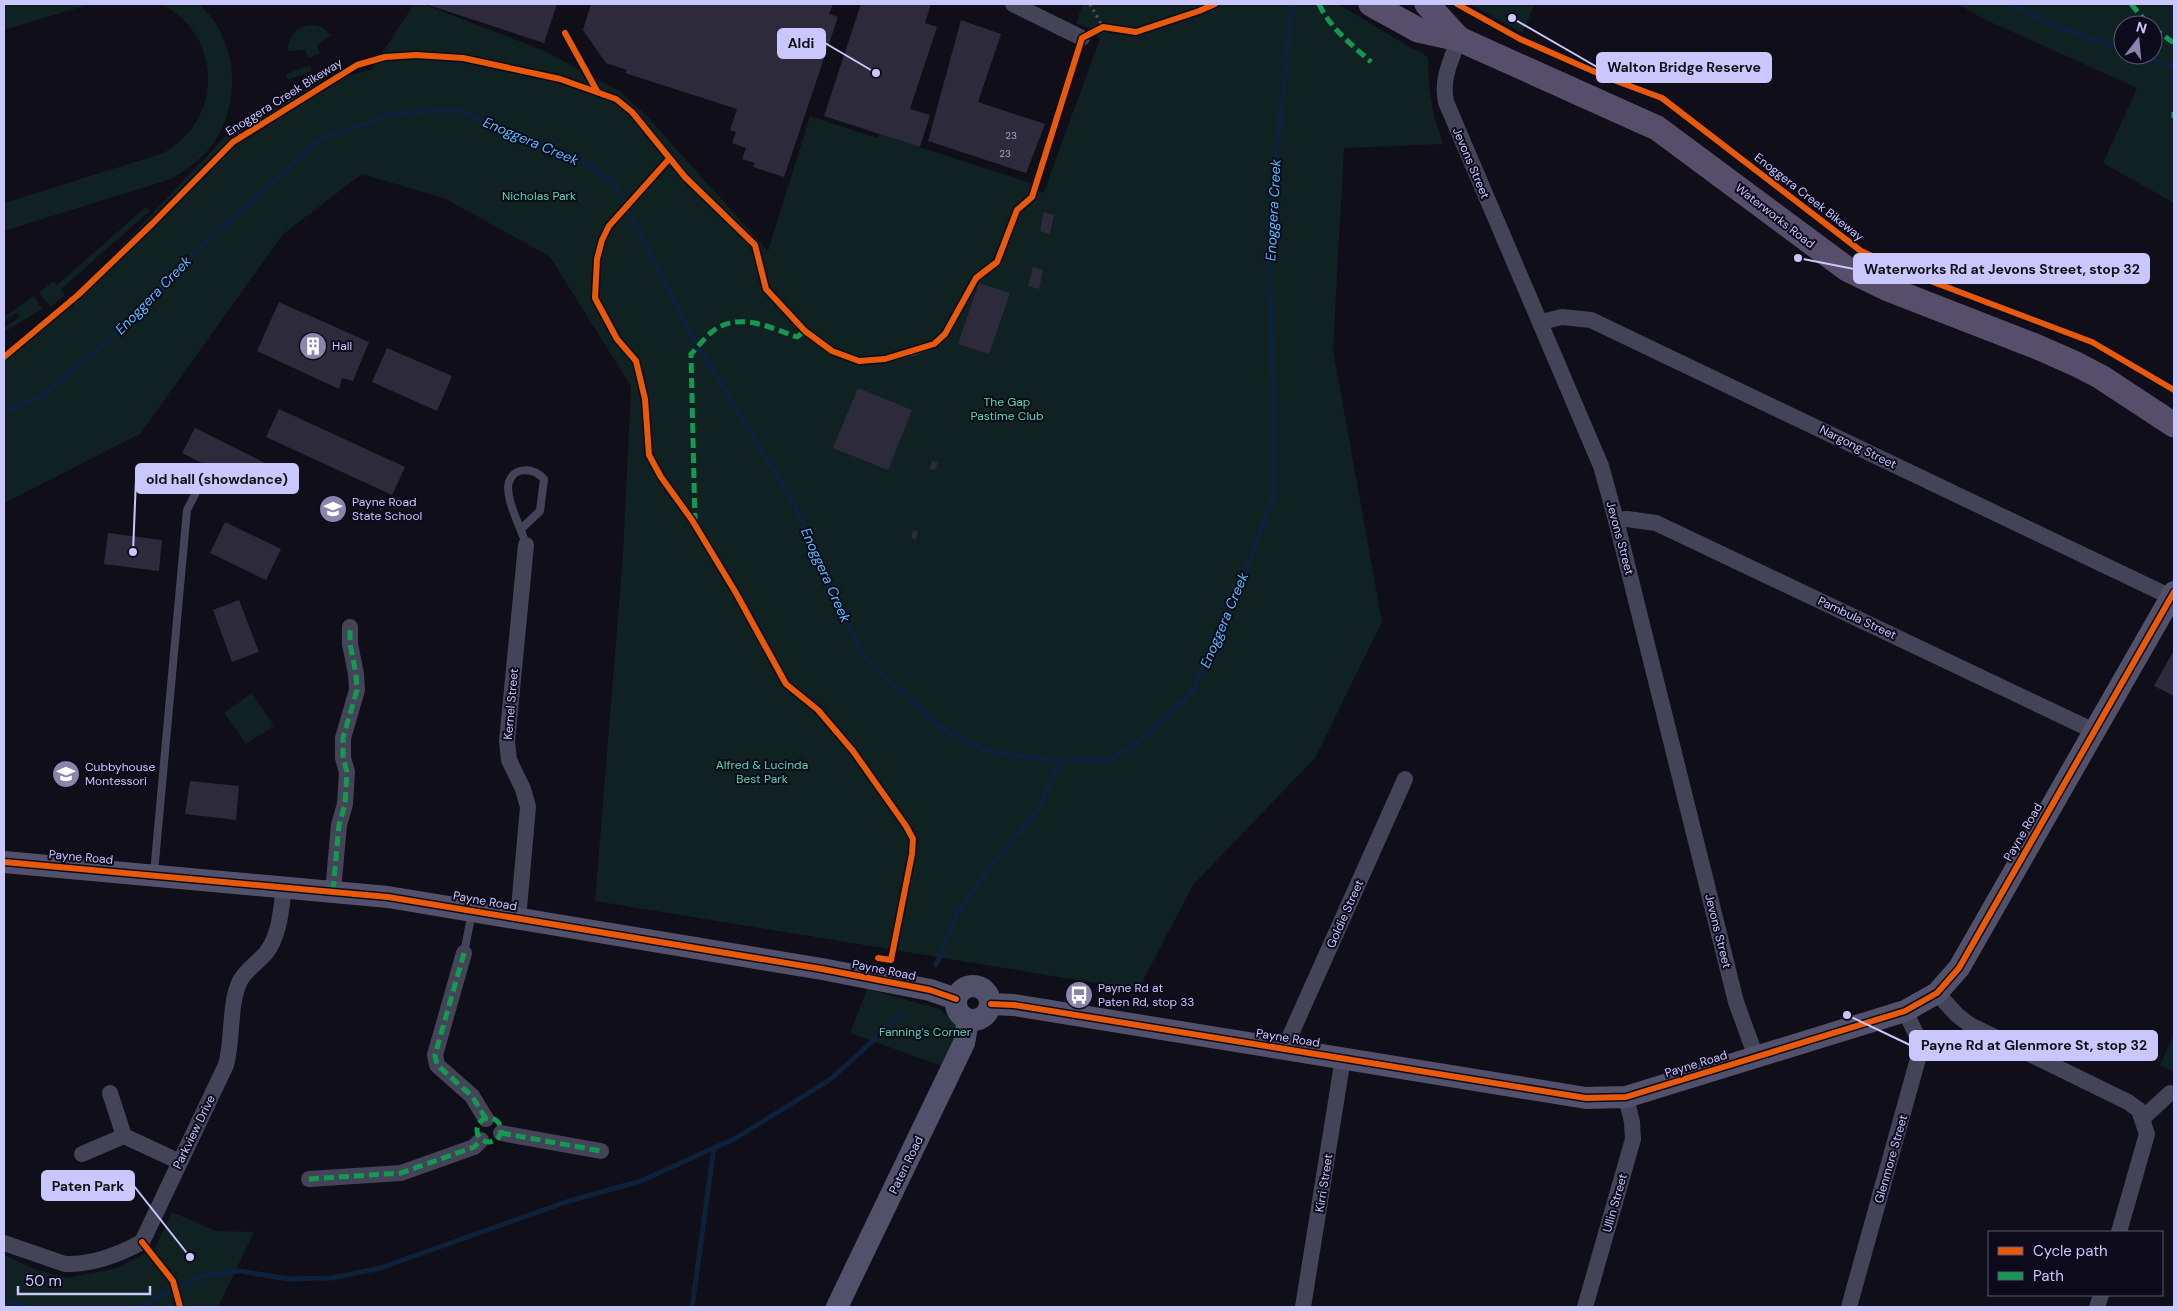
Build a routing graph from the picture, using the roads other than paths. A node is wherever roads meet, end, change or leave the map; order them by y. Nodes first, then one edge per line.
1 (1013, 4) edge
2 (1371, 4) edge
3 (1427, 4) edge
4 (1082, 38) joint
5 (1459, 39) junction
6 (766, 288) dead end
7 (1541, 322) junction
8 (2174, 425) edge
9 (204, 477) dead end
10 (1616, 520) junction
11 (522, 528) junction
12 (526, 545) joint
13 (2173, 594) edge
14 (350, 626) dead end
15 (2094, 731) junction
16 (1405, 779) dead end
17 (4, 862) edge
18 (154, 875) junction
19 (284, 887) junction
20 (333, 891) junction
21 (472, 910) junction
22 (518, 919) junction
23 (464, 953) joint
24 (1937, 993) junction
25 (956, 999) junction
26 (991, 1004) junction
27 (1905, 1011) junction
28 (968, 1020) junction
29 (1286, 1049) junction
30 (1756, 1057) junction
31 (1343, 1058) junction
32 (110, 1093) dead end
33 (2170, 1093) dead end
34 (1626, 1097) junction
35 (2143, 1118) junction
36 (486, 1119) junction
37 (501, 1133) junction
38 (124, 1136) junction
39 (481, 1140) junction
40 (601, 1151) dead end
41 (82, 1154) dead end
42 (180, 1162) junction
43 (309, 1179) dead end
44 (2119, 1231) edge
45 (4, 1243) edge
46 (837, 1307) edge
47 (1303, 1307) edge
48 (1586, 1307) edge
49 (1848, 1307) edge

1 - 4 street
2 - 5 main road, Waterworks Road
3 - 5 main road, Waterworks Road
4 - 6 lane
5 - 7 street, Jevons Street
5 - 8 main road, Waterworks Road
7 - 10 street, Jevons Street
7 - 13 street, Nargong Street
9 - 18 lane
10 - 15 street, Pambula Street
10 - 30 street, Jevons Street
11 - 11 lane
11 - 12 lane
12 - 22 street, Kernel Street
13 - 15 main road, Payne Road
14 - 20 street
15 - 24 main road, Payne Road
16 - 29 street, Goldie Street
17 - 18 main road, Payne Road
18 - 19 main road, Payne Road
19 - 20 main road, Payne Road
19 - 42 street, Parkview Drive
20 - 21 main road, Payne Road
21 - 22 main road, Payne Road
21 - 23 lane
22 - 25 main road, Payne Road
23 - 36 street
24 - 27 main road, Payne Road
24 - 35 street
25 - 26 main road
25 - 28 main road
26 - 28 main road
26 - 29 main road, Payne Road
27 - 30 main road, Payne Road
27 - 49 street, Glenmore Street
28 - 46 main road, Paten Road
29 - 31 main road, Payne Road
30 - 34 main road, Payne Road
31 - 34 main road, Payne Road
31 - 47 street, Kirri Street
32 - 38 street
33 - 35 street
34 - 48 street, Ullin Street
35 - 44 street
36 - 37 street
36 - 39 street
37 - 39 street
37 - 40 street
38 - 41 street
38 - 42 street
39 - 43 street
42 - 45 street, Parkview Drive

